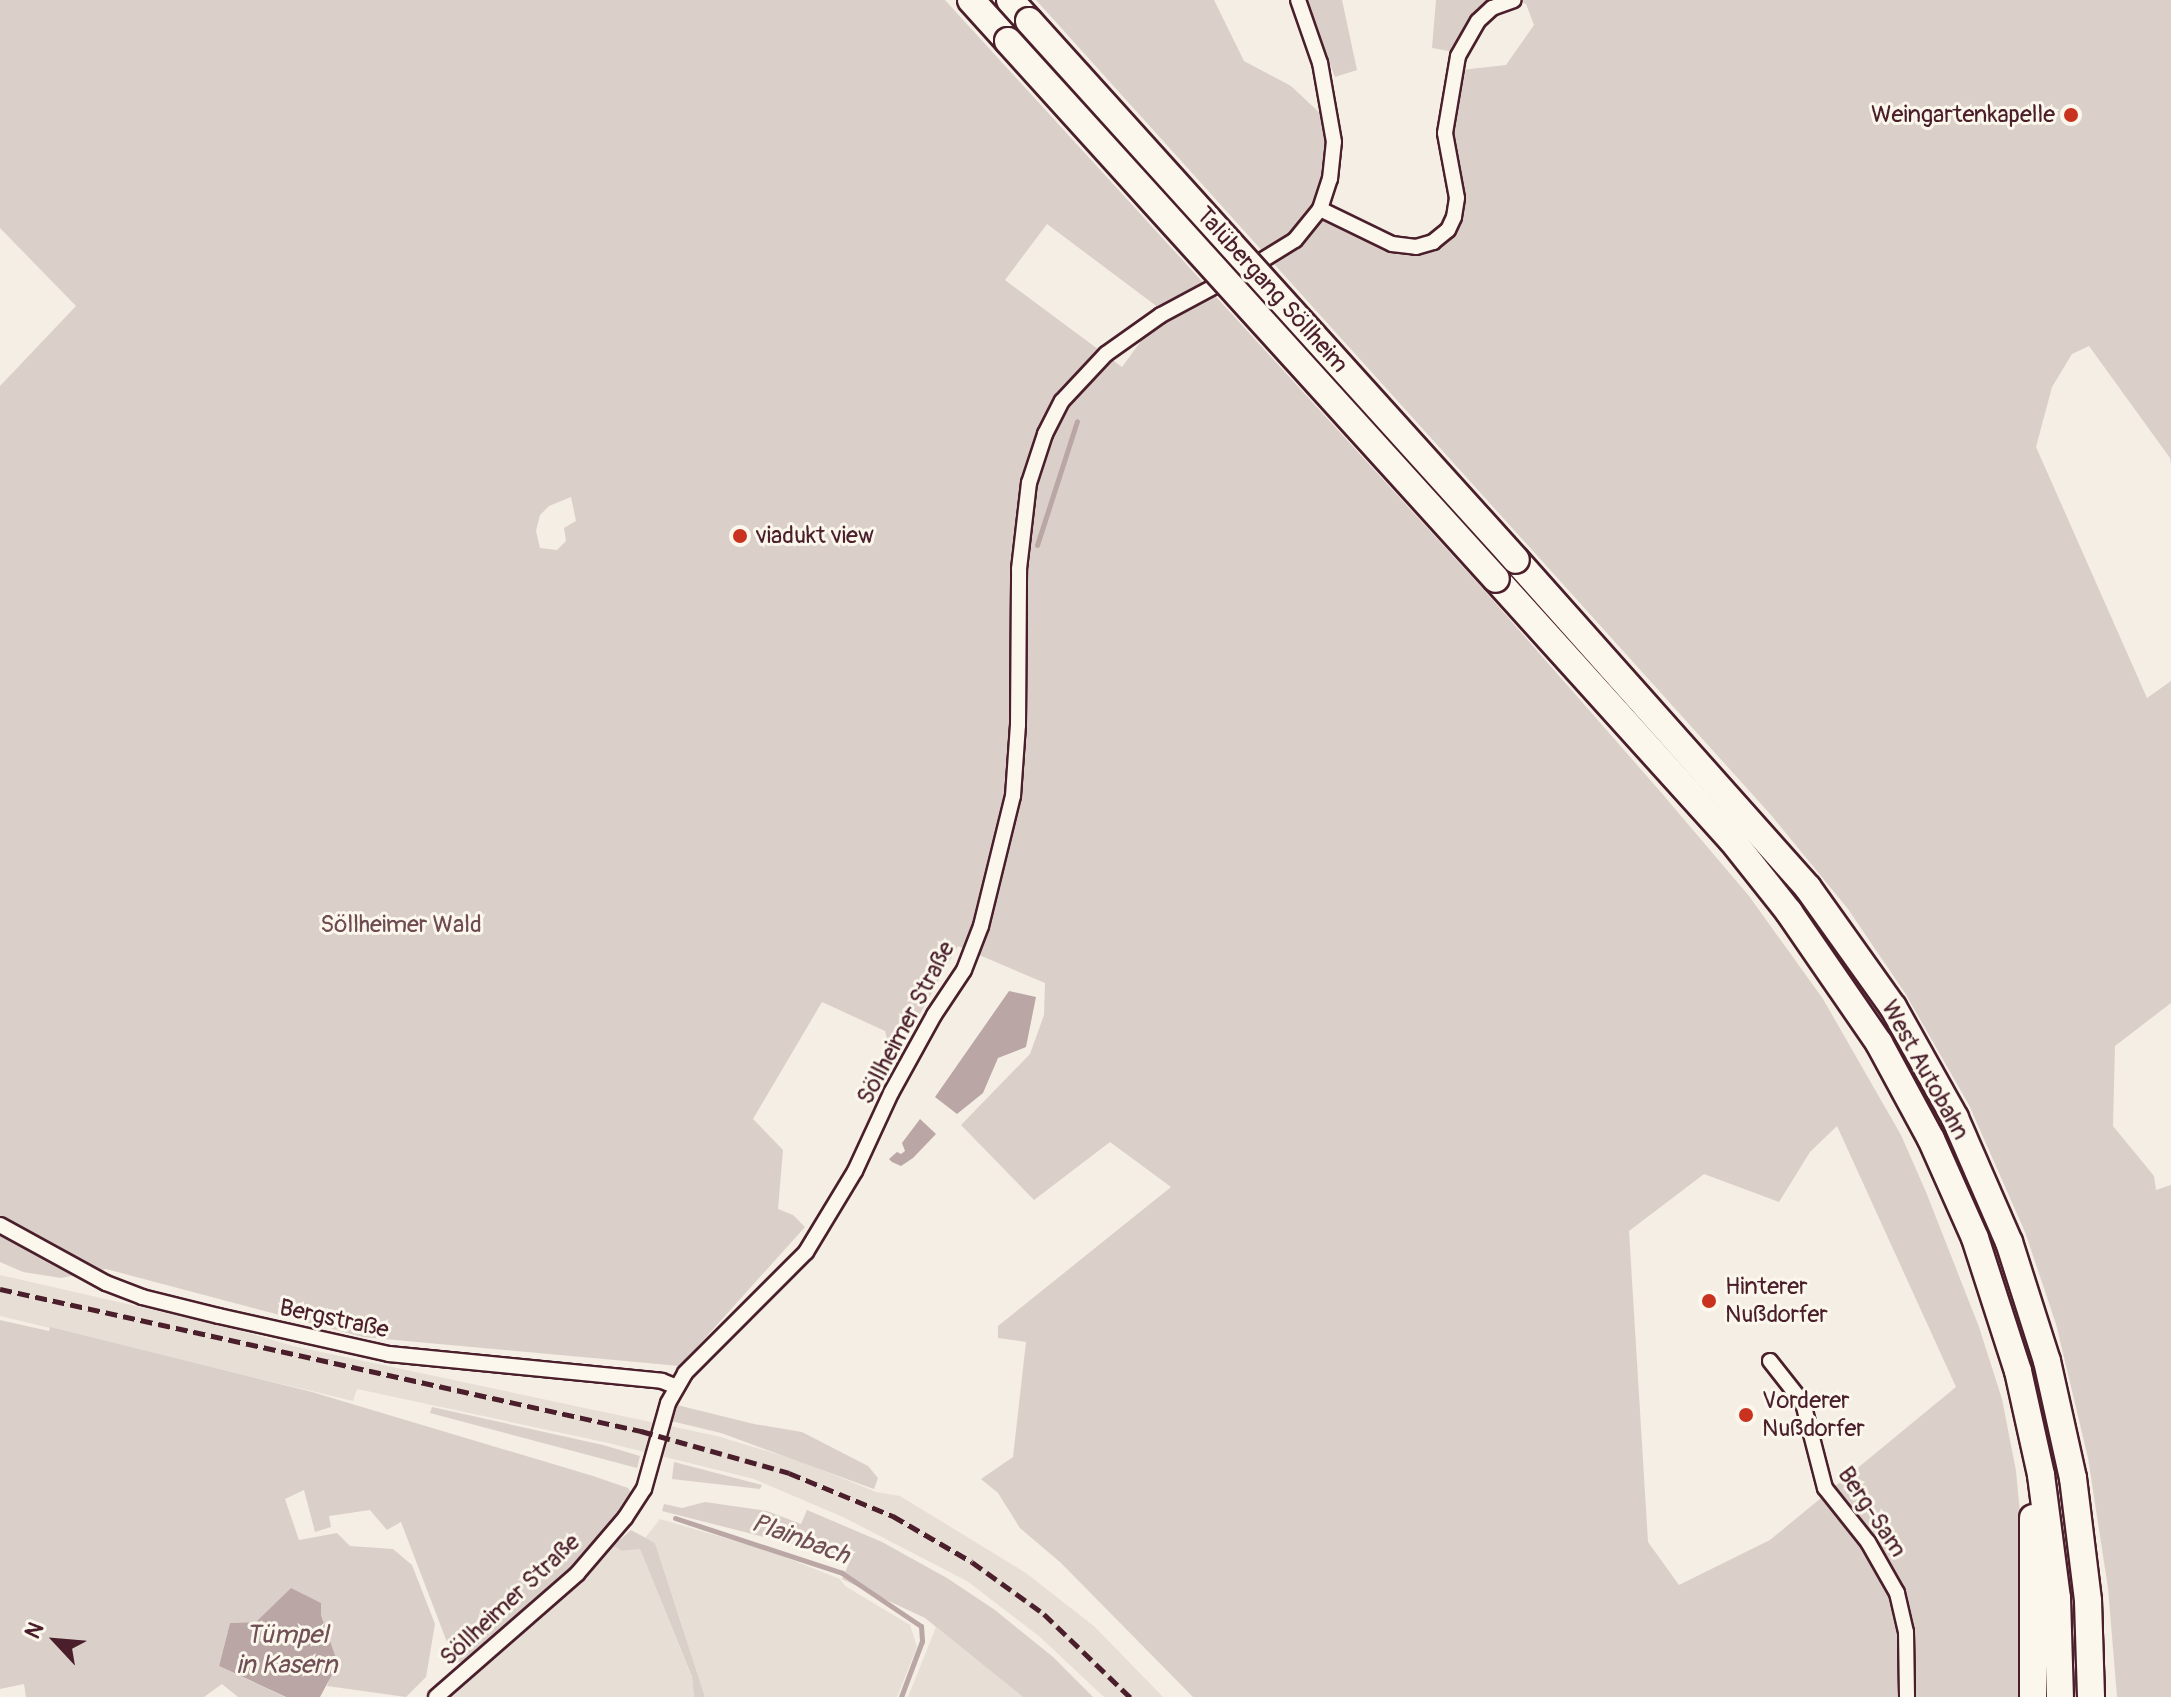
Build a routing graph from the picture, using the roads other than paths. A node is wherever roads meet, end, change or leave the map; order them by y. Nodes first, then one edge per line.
1 (971, 0) edge
2 (1010, 0) edge
3 (1298, 0) edge
4 (1514, 0) edge
5 (1320, 209) junction
6 (1516, 560) joint
7 (1496, 579) joint
8 (0, 1225) edge
9 (1770, 1361) dead end
10 (677, 1387) junction
11 (2041, 1475) junction
12 (436, 1697) edge
13 (1907, 1697) edge
14 (2033, 1697) edge
15 (2060, 1697) edge
16 (2091, 1697) edge

1 - 7 highway, Talübergang Söllheim, bridge
2 - 6 highway, Talübergang Söllheim, bridge
3 - 5 street
4 - 5 street
5 - 10 street, Söllheimer Straße
6 - 16 highway, West Autobahn
7 - 11 highway, West Autobahn
8 - 10 street, Bergstraße
9 - 13 street, Berg-Sam
10 - 12 street, Söllheimer Straße
11 - 14 highway
11 - 15 highway, West Autobahn

